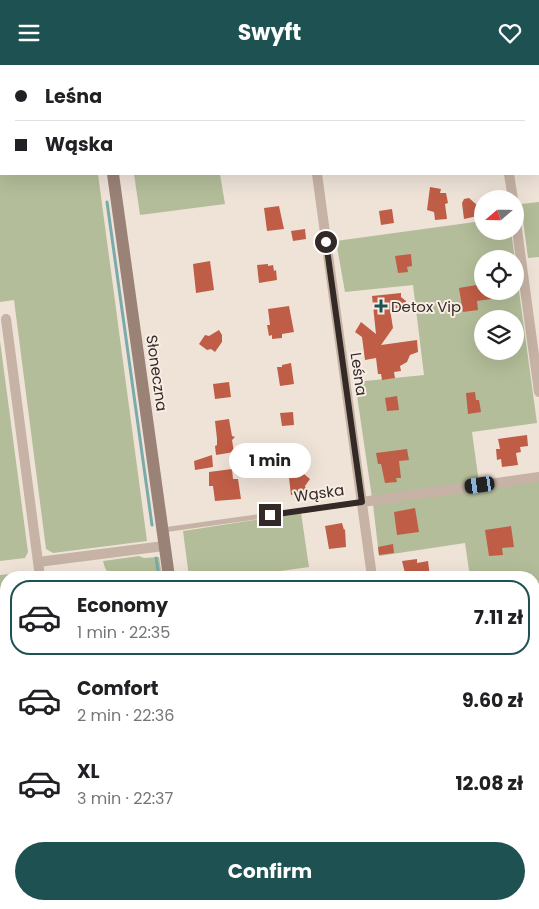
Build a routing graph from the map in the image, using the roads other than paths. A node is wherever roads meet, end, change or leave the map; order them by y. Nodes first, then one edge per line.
1 (113, 175) edge
2 (317, 175) edge
3 (509, 175) edge
4 (512, 190) edge
5 (518, 240) edge
6 (6, 319) dead end
7 (539, 391) edge
8 (539, 477) edge
9 (362, 502) junction
10 (162, 530) junction
11 (164, 546) junction
12 (38, 562) junction
13 (39, 571) edge
14 (168, 571) edge
15 (371, 571) edge

1 - 10 main road, Słoneczna
2 - 9 street, Leśna
3 - 4 street
5 - 7 street
6 - 12 street
8 - 9 street, Wąska
9 - 10 lane, Wąska
9 - 15 street, Leśna
10 - 11 main road, Słoneczna
11 - 12 street
11 - 14 main road, Słoneczna
12 - 13 street

